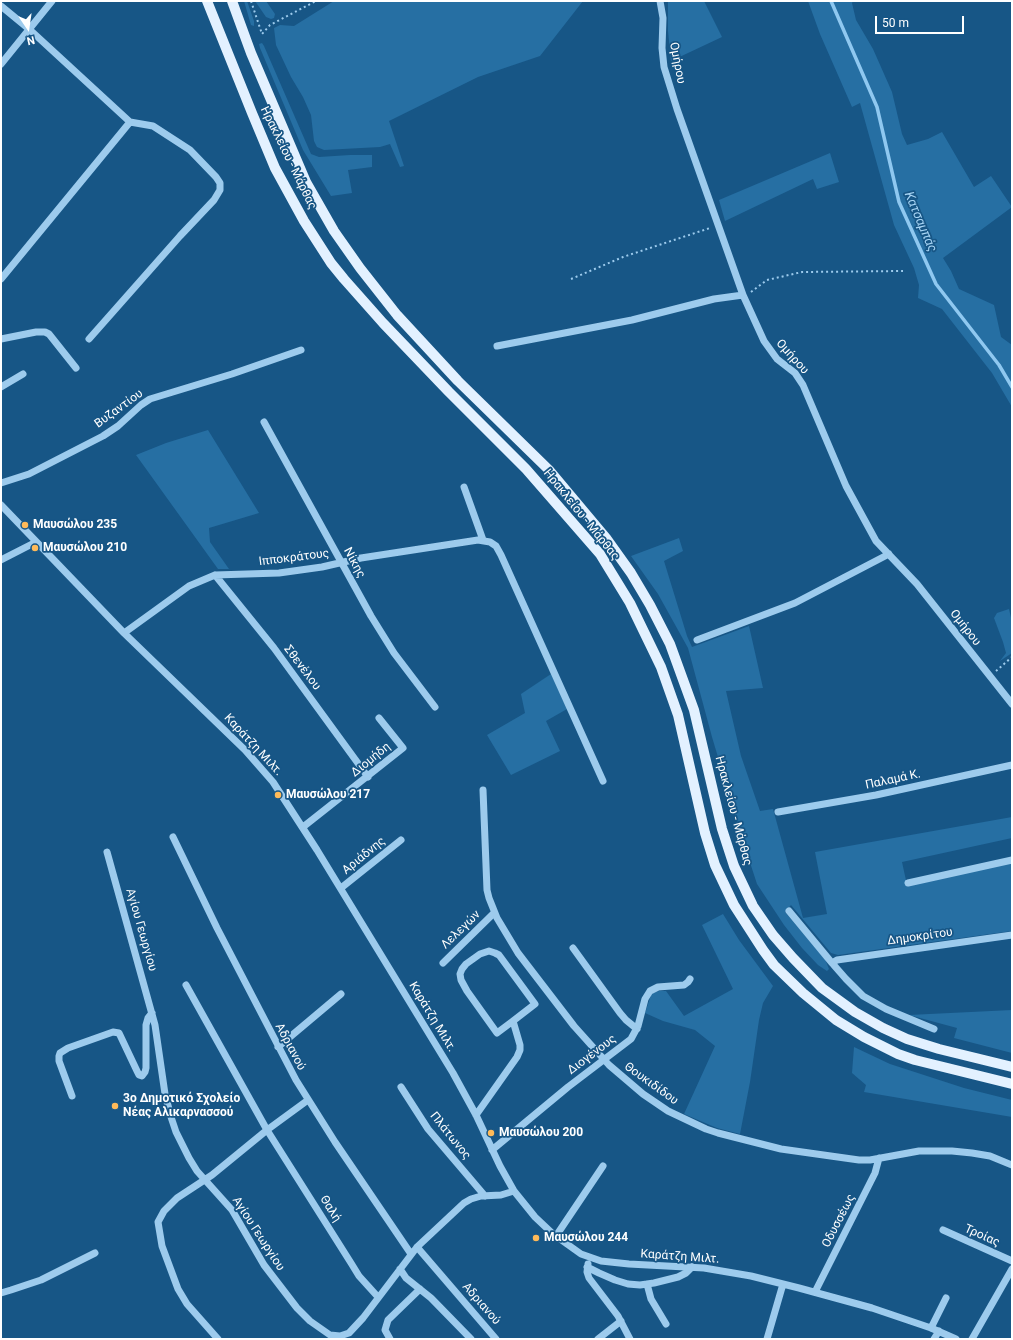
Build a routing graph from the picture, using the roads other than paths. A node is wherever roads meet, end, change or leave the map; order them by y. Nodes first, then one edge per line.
1 (52, 1) edge
2 (207, 1) edge
3 (232, 1) edge
4 (660, 1) edge
5 (1, 6) edge
6 (29, 29) junction
7 (1, 64) edge
8 (130, 122) junction
9 (1, 279) edge
10 (743, 296) junction
11 (1, 339) edge
12 (89, 339) dead end
13 (497, 346) dead end
14 (301, 350) dead end
15 (76, 368) dead end
16 (23, 374) dead end
17 (1, 387) edge
18 (264, 422) dead end
19 (1, 483) edge
20 (464, 487) dead end
21 (1, 505) edge
22 (483, 540) junction
23 (36, 542) junction
24 (889, 554) junction
25 (1, 560) edge
26 (341, 563) junction
27 (215, 575) junction
28 (124, 633) junction
29 (697, 640) dead end
30 (1012, 704) edge
31 (435, 708) dead end
32 (379, 718) dead end
33 (1012, 765) edge
34 (368, 777) junction
35 (603, 781) dead end
36 (483, 790) dead end
37 (778, 812) dead end
38 (303, 827) junction
39 (173, 837) dead end
40 (401, 840) dead end
41 (107, 852) dead end
42 (1012, 860) edge
43 (908, 883) dead end
44 (341, 888) junction
45 (789, 911) dead end
46 (494, 913) junction
47 (1012, 935) edge
48 (573, 948) dead end
49 (443, 963) dead end
50 (832, 963) junction
51 (690, 978) dead end
52 (186, 985) dead end
53 (341, 994) dead end
54 (152, 1013) junction
55 (513, 1021) junction
56 (637, 1029) junction
57 (934, 1029) dead end
58 (278, 1047) junction
59 (604, 1060) junction
60 (1012, 1067) edge
61 (1012, 1084) edge
62 (400, 1087) dead end
63 (72, 1096) dead end
64 (308, 1100) junction
65 (476, 1115) junction
66 (267, 1130) junction
67 (492, 1150) junction
68 (880, 1158) junction
69 (1012, 1165) edge
70 (603, 1166) dead end
71 (205, 1180) junction
72 (514, 1191) junction
73 (486, 1196) junction
74 (943, 1230) dead end
75 (556, 1236) junction
76 (417, 1246) junction
77 (95, 1254) dead end
78 (411, 1254) junction
79 (590, 1258) junction
80 (1012, 1261) edge
81 (587, 1267) junction
82 (692, 1267) junction
83 (400, 1269) junction
84 (1012, 1269) edge
85 (647, 1284) junction
86 (783, 1284) junction
87 (420, 1289) junction
88 (815, 1292) junction
89 (1, 1293) edge
90 (378, 1297) junction
91 (946, 1298) dead end
92 (621, 1321) junction
93 (666, 1324) dead end
94 (931, 1328) junction
95 (939, 1331) junction
96 (349, 1333) junction
97 (218, 1339) edge
98 (354, 1339) edge
99 (390, 1339) edge
100 (471, 1339) edge
101 (496, 1339) edge
102 (598, 1339) edge
103 (630, 1339) edge
104 (767, 1339) edge
105 (934, 1339) edge
106 (956, 1339) edge
107 (972, 1339) edge

1 - 6 street
2 - 61 main road, Ηρακλείου - Μάρθας
3 - 60 main road, Ηρακλείου - Μάρθας
4 - 10 street, Ομήρου
5 - 6 street
6 - 7 street
6 - 8 street
8 - 9 street
8 - 12 street
10 - 13 street
10 - 24 street, Ομήρου
11 - 15 street
14 - 19 street, Βυζαντίου
16 - 17 street
18 - 26 street, Νίκης
20 - 22 street
21 - 23 street, Καράτζη Μιλτ.
22 - 26 street, Ιπποκράτους
22 - 35 street
23 - 25 street
23 - 28 street, Καράτζη Μιλτ.
24 - 29 street
24 - 30 street, Ομήρου
26 - 27 street, Ιπποκράτους
26 - 31 street, Νίκης
27 - 28 street, Ιπποκράτους
27 - 34 street, Σθενέλου
28 - 38 street, Καράτζη Μιλτ.
32 - 34 street, Διομήδη
33 - 37 street, Παλαμά Κ.
34 - 38 street, Διομήδη
36 - 46 street, Θουκιδίδου
38 - 44 street, Καράτζη Μιλτ.
39 - 58 street, Αδριανού
40 - 44 street, Αριάδνης
41 - 54 street, Αγίου Γεωργίου
42 - 43 street
44 - 65 street, Καράτζη Μιλτ.
45 - 50 street
46 - 49 street, Λελεγών
46 - 59 street, Θουκιδίδου
47 - 50 street, Δημοκρίτου
48 - 56 street
50 - 57 street
51 - 56 street, Διογένους
52 - 66 street, Θαλή
53 - 58 street
54 - 63 street
54 - 71 street, Αγίου Γεωργίου
55 - 55 street
55 - 65 street
56 - 59 street, Διογένους
58 - 64 street, Αδριανού
59 - 67 street, Διογένους
59 - 68 street, Θουκιδίδου
62 - 73 street, Πλάτωνος
64 - 66 street
64 - 78 street, Αδριανού
65 - 67 street, Καράτζη Μιλτ.
66 - 71 street
66 - 90 street, Θαλή
67 - 72 street, Καράτζη Μιλτ.
68 - 69 street, Θουκιδίδου
68 - 88 street, Οδυσσέως
70 - 75 street
71 - 96 street, Αγίου Γεωργίου
71 - 97 street
72 - 73 street
72 - 75 street, Καράτζη Μιλτ.
73 - 76 street
74 - 80 street, Τροίας
75 - 79 street, Καράτζη Μιλτ.
76 - 78 street
76 - 101 street, Αδριανού
77 - 89 street
78 - 83 street
79 - 81 street
79 - 82 street, Καράτζη Μιλτ.
81 - 85 street
81 - 92 street
82 - 85 street
82 - 86 street, Καράτζη Μιλτ.
83 - 87 street
83 - 90 street
84 - 107 street
85 - 93 street
86 - 88 street, Καράτζη Μιλτ.
86 - 104 street
87 - 99 street
87 - 100 street
88 - 94 street, Καράτζη Μιλτ.
90 - 96 street
91 - 94 street
92 - 102 street
92 - 103 street
94 - 95 street, Καράτζη Μιλτ.
95 - 105 street
95 - 106 street, Καράτζη Μιλτ.
96 - 98 street

